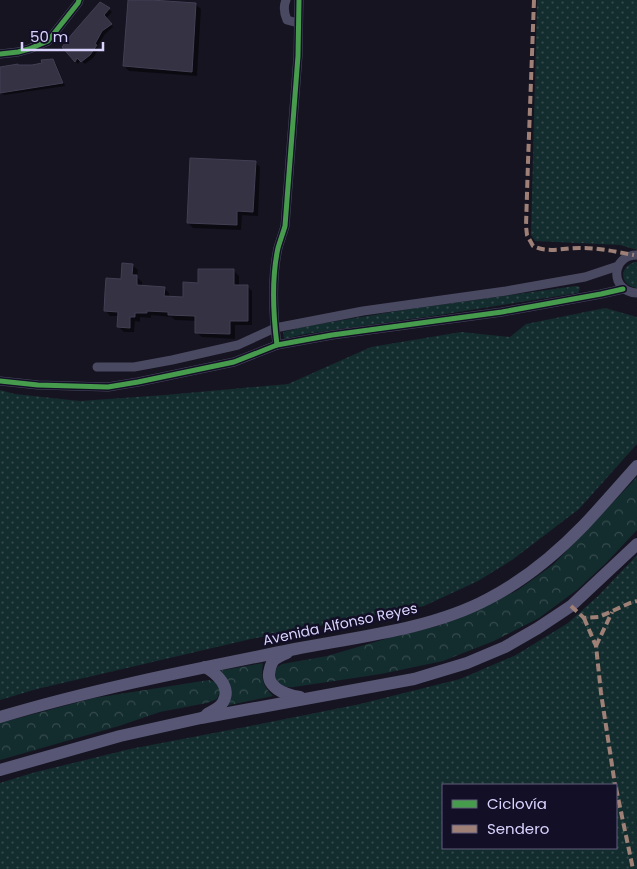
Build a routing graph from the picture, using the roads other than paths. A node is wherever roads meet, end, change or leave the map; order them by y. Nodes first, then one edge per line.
1 (79, 0) edge
2 (286, 0) edge
3 (299, 0) edge
4 (298, 25) junction
5 (0, 54) edge
6 (637, 255) edge
7 (618, 266) junction
8 (622, 289) junction
9 (637, 293) edge
10 (275, 328) junction
11 (277, 345) junction
12 (134, 367) junction
13 (97, 368) dead end
14 (0, 381) edge
15 (138, 382) junction
16 (637, 466) edge
17 (637, 544) edge
18 (293, 649) junction
19 (204, 667) junction
20 (307, 698) junction
21 (0, 717) edge
22 (201, 718) junction
23 (0, 770) edge

1 - 5 street
2 - 4 street
3 - 4 street
4 - 10 street
6 - 7 street
7 - 8 street
7 - 10 street
8 - 9 street
8 - 11 street
10 - 11 street
10 - 12 street
11 - 15 street
12 - 13 street
12 - 15 street
14 - 15 street
16 - 18 main road, Avenida Alfonso Reyes
17 - 20 main road
18 - 19 main road, Avenida Alfonso Reyes
18 - 20 main road
19 - 21 main road, Avenida Alfonso Reyes
19 - 22 main road
20 - 22 main road
22 - 23 main road

